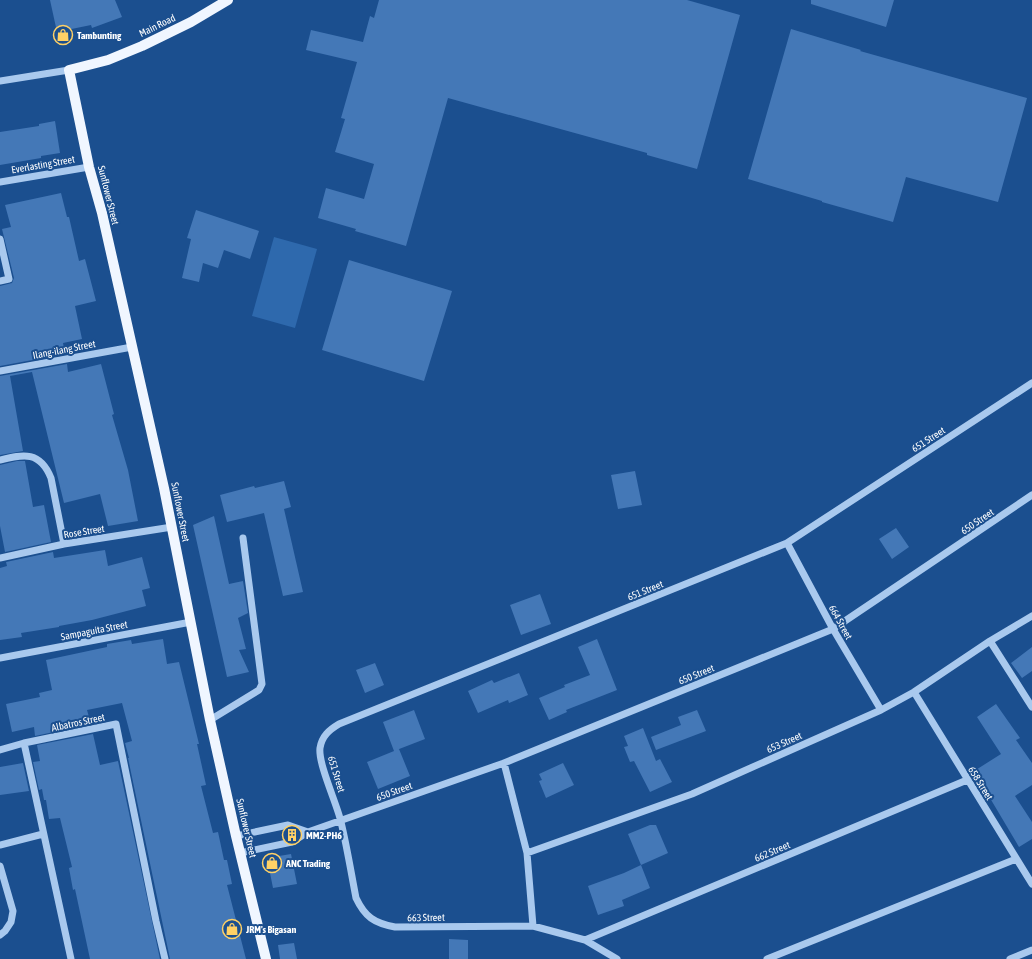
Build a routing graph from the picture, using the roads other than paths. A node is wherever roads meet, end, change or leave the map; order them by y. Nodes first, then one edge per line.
1 (228, 0) edge
2 (69, 70) junction
3 (0, 81) edge
4 (89, 167) junction
5 (0, 182) edge
6 (0, 239) edge
7 (0, 281) edge
8 (132, 347) junction
9 (0, 371) edge
10 (1032, 383) edge
11 (0, 460) edge
12 (1032, 495) edge
13 (172, 527) junction
14 (243, 538) dead end
15 (787, 543) junction
16 (64, 544) junction
17 (0, 558) edge
18 (1032, 616) edge
19 (191, 622) junction
20 (833, 629) junction
21 (990, 641) junction
22 (0, 658) edge
23 (914, 692) junction
24 (1032, 707) edge
25 (881, 710) junction
26 (210, 720) junction
27 (24, 743) junction
28 (0, 750) edge
29 (504, 763) junction
30 (967, 780) junction
31 (341, 821) junction
32 (308, 832) junction
33 (43, 834) junction
34 (236, 836) junction
35 (0, 845) edge
36 (240, 853) junction
37 (527, 853) junction
38 (1016, 859) junction
39 (0, 866) edge
40 (1032, 884) edge
41 (533, 926) junction
42 (0, 935) edge
43 (585, 940) junction
44 (1032, 950) edge
45 (71, 959) edge
46 (165, 959) edge
47 (266, 959) edge
48 (617, 959) edge
49 (768, 959) edge
50 (1010, 959) edge

1 - 2 main road, Main Road
2 - 3 street
2 - 4 main road, Sunflower Street
4 - 5 street, Everlasting Street
4 - 8 main road, Sunflower Street
6 - 7 street
8 - 9 street, Ilang-ilang Street
8 - 13 main road, Sunflower Street
10 - 15 street, 651 Street
11 - 16 street
12 - 20 street, 650 Street
13 - 16 street, Rose Street
13 - 19 main road, Sunflower Street
14 - 26 street
15 - 20 street, 664 Street
15 - 31 street, 651 Street
16 - 17 street, Rose Street
18 - 21 street, 653 Street
19 - 22 street, Sampaguita Street
19 - 26 main road, Sunflower Street
20 - 25 street, 664 Street
20 - 29 street, 650 Street
21 - 23 street, 653 Street
21 - 24 street
23 - 25 street, 653 Street
23 - 30 street, 658 Street
25 - 37 street, 653 Street
26 - 34 main road, Sunflower Street
27 - 28 street
27 - 33 street
27 - 46 street, Albatros Street
29 - 31 street, 650 Street
29 - 37 street
30 - 38 street, 658 Street
30 - 43 street, 662 Street
31 - 32 street, 650 Street
31 - 41 street, 663 Street
32 - 34 street
32 - 36 street, 650 Street
33 - 35 street
33 - 45 street
34 - 36 main road, Sunflower Street
36 - 47 main road, Sunflower Street
37 - 41 street
38 - 40 street, 658 Street
38 - 49 street
39 - 42 street
41 - 43 street, 663 Street
43 - 48 street, 663 Street
44 - 50 street

